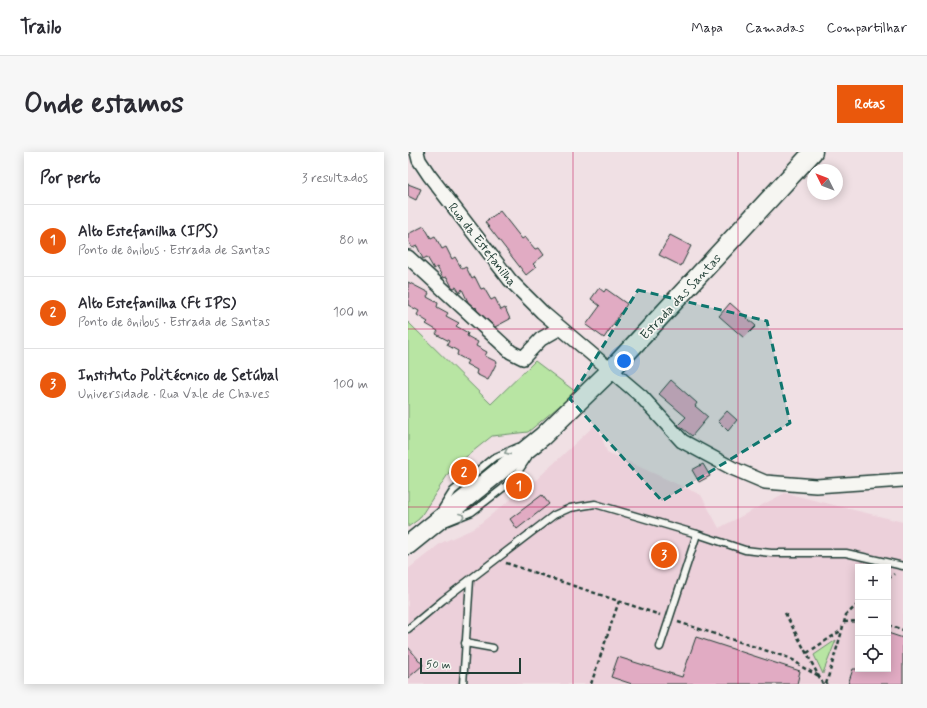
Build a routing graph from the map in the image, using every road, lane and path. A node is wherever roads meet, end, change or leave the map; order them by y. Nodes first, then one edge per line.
1 (417, 152) edge
2 (813, 152) edge
3 (408, 256) edge
4 (560, 328) junction
5 (610, 371) junction
6 (903, 480) edge
7 (698, 534) junction
8 (408, 545) edge
9 (496, 559) junction
10 (903, 566) edge
11 (470, 580) junction
12 (619, 601) junction
13 (855, 607) edge
14 (785, 613) dead end
15 (670, 619) junction
16 (855, 621) edge
17 (844, 622) junction
18 (891, 626) edge
19 (408, 629) edge
20 (842, 630) junction
21 (903, 630) edge
22 (465, 643) junction
23 (660, 646) dead end
24 (493, 648) dead end
25 (807, 653) junction
26 (819, 676) junction
27 (463, 684) edge
28 (591, 684) edge
29 (825, 684) edge

1 - 4 street, Rua da Estefanilha
2 - 5 main road, Estrada das Santas
3 - 4 street
4 - 5 street, Rua da Estefanilha
5 - 6 street, Rua da Estefanilha
5 - 8 main road, Estrada das Santas
7 - 9 lane
7 - 10 lane
7 - 15 lane
9 - 11 lane
9 - 12 path
11 - 19 lane
11 - 22 lane
12 - 15 path
12 - 28 path
13 - 17 path
14 - 25 path
15 - 23 lane
15 - 26 path
16 - 17 path
17 - 20 path
18 - 21 path
20 - 25 path
20 - 29 path
22 - 24 lane
22 - 27 lane
25 - 26 path
26 - 29 path

